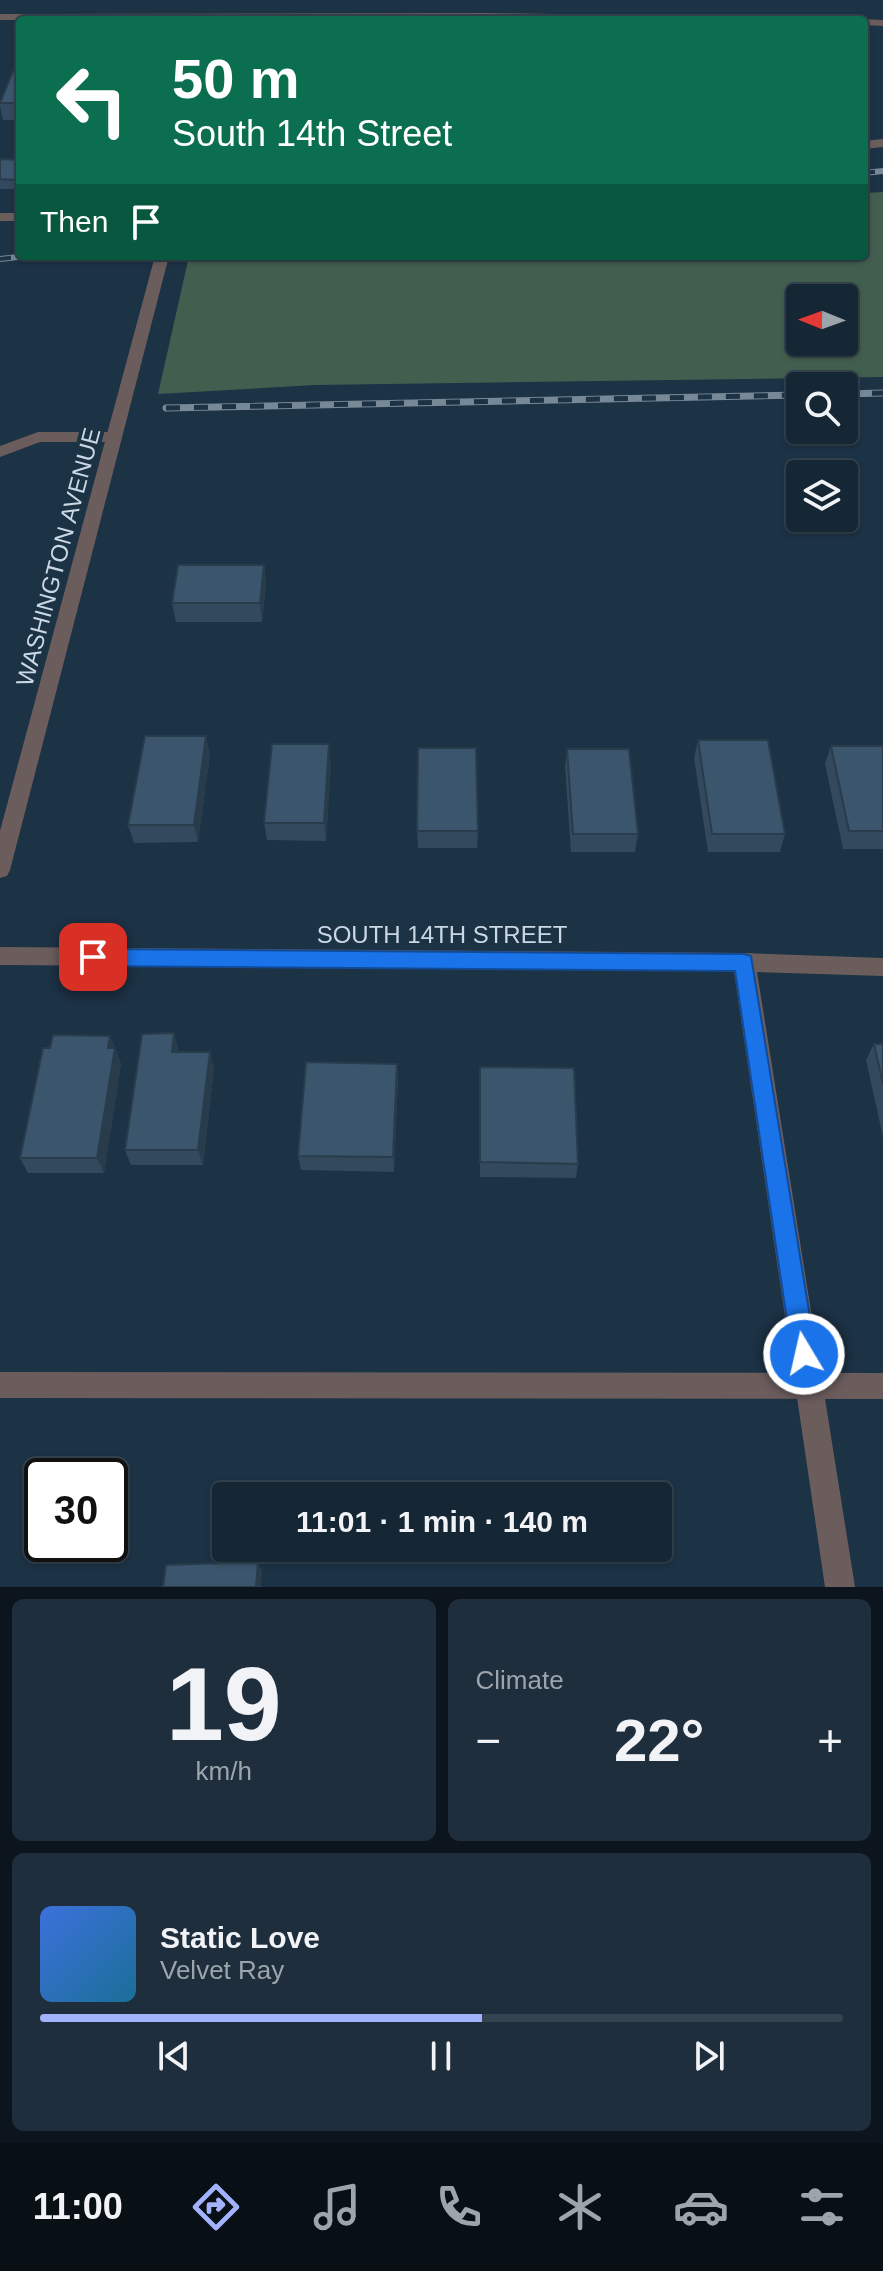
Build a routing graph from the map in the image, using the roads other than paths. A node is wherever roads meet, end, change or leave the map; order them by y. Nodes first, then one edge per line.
1 (643, 4) dead end
2 (630, 16) edge
3 (161, 260) edge
4 (114, 437) junction
5 (0, 452) edge
6 (0, 870) edge
7 (0, 956) edge
8 (744, 962) junction
9 (883, 967) edge
10 (809, 1384) junction
11 (0, 1385) edge
12 (883, 1386) edge
13 (840, 1587) edge

1 - 2 street
3 - 4 street, WASHINGTON AVENUE
4 - 5 street
4 - 6 street, WASHINGTON AVENUE
7 - 8 street, SOUTH 14TH STREET
8 - 9 street, SOUTH 14TH STREET
8 - 10 street
10 - 11 street
10 - 12 street
10 - 13 street

